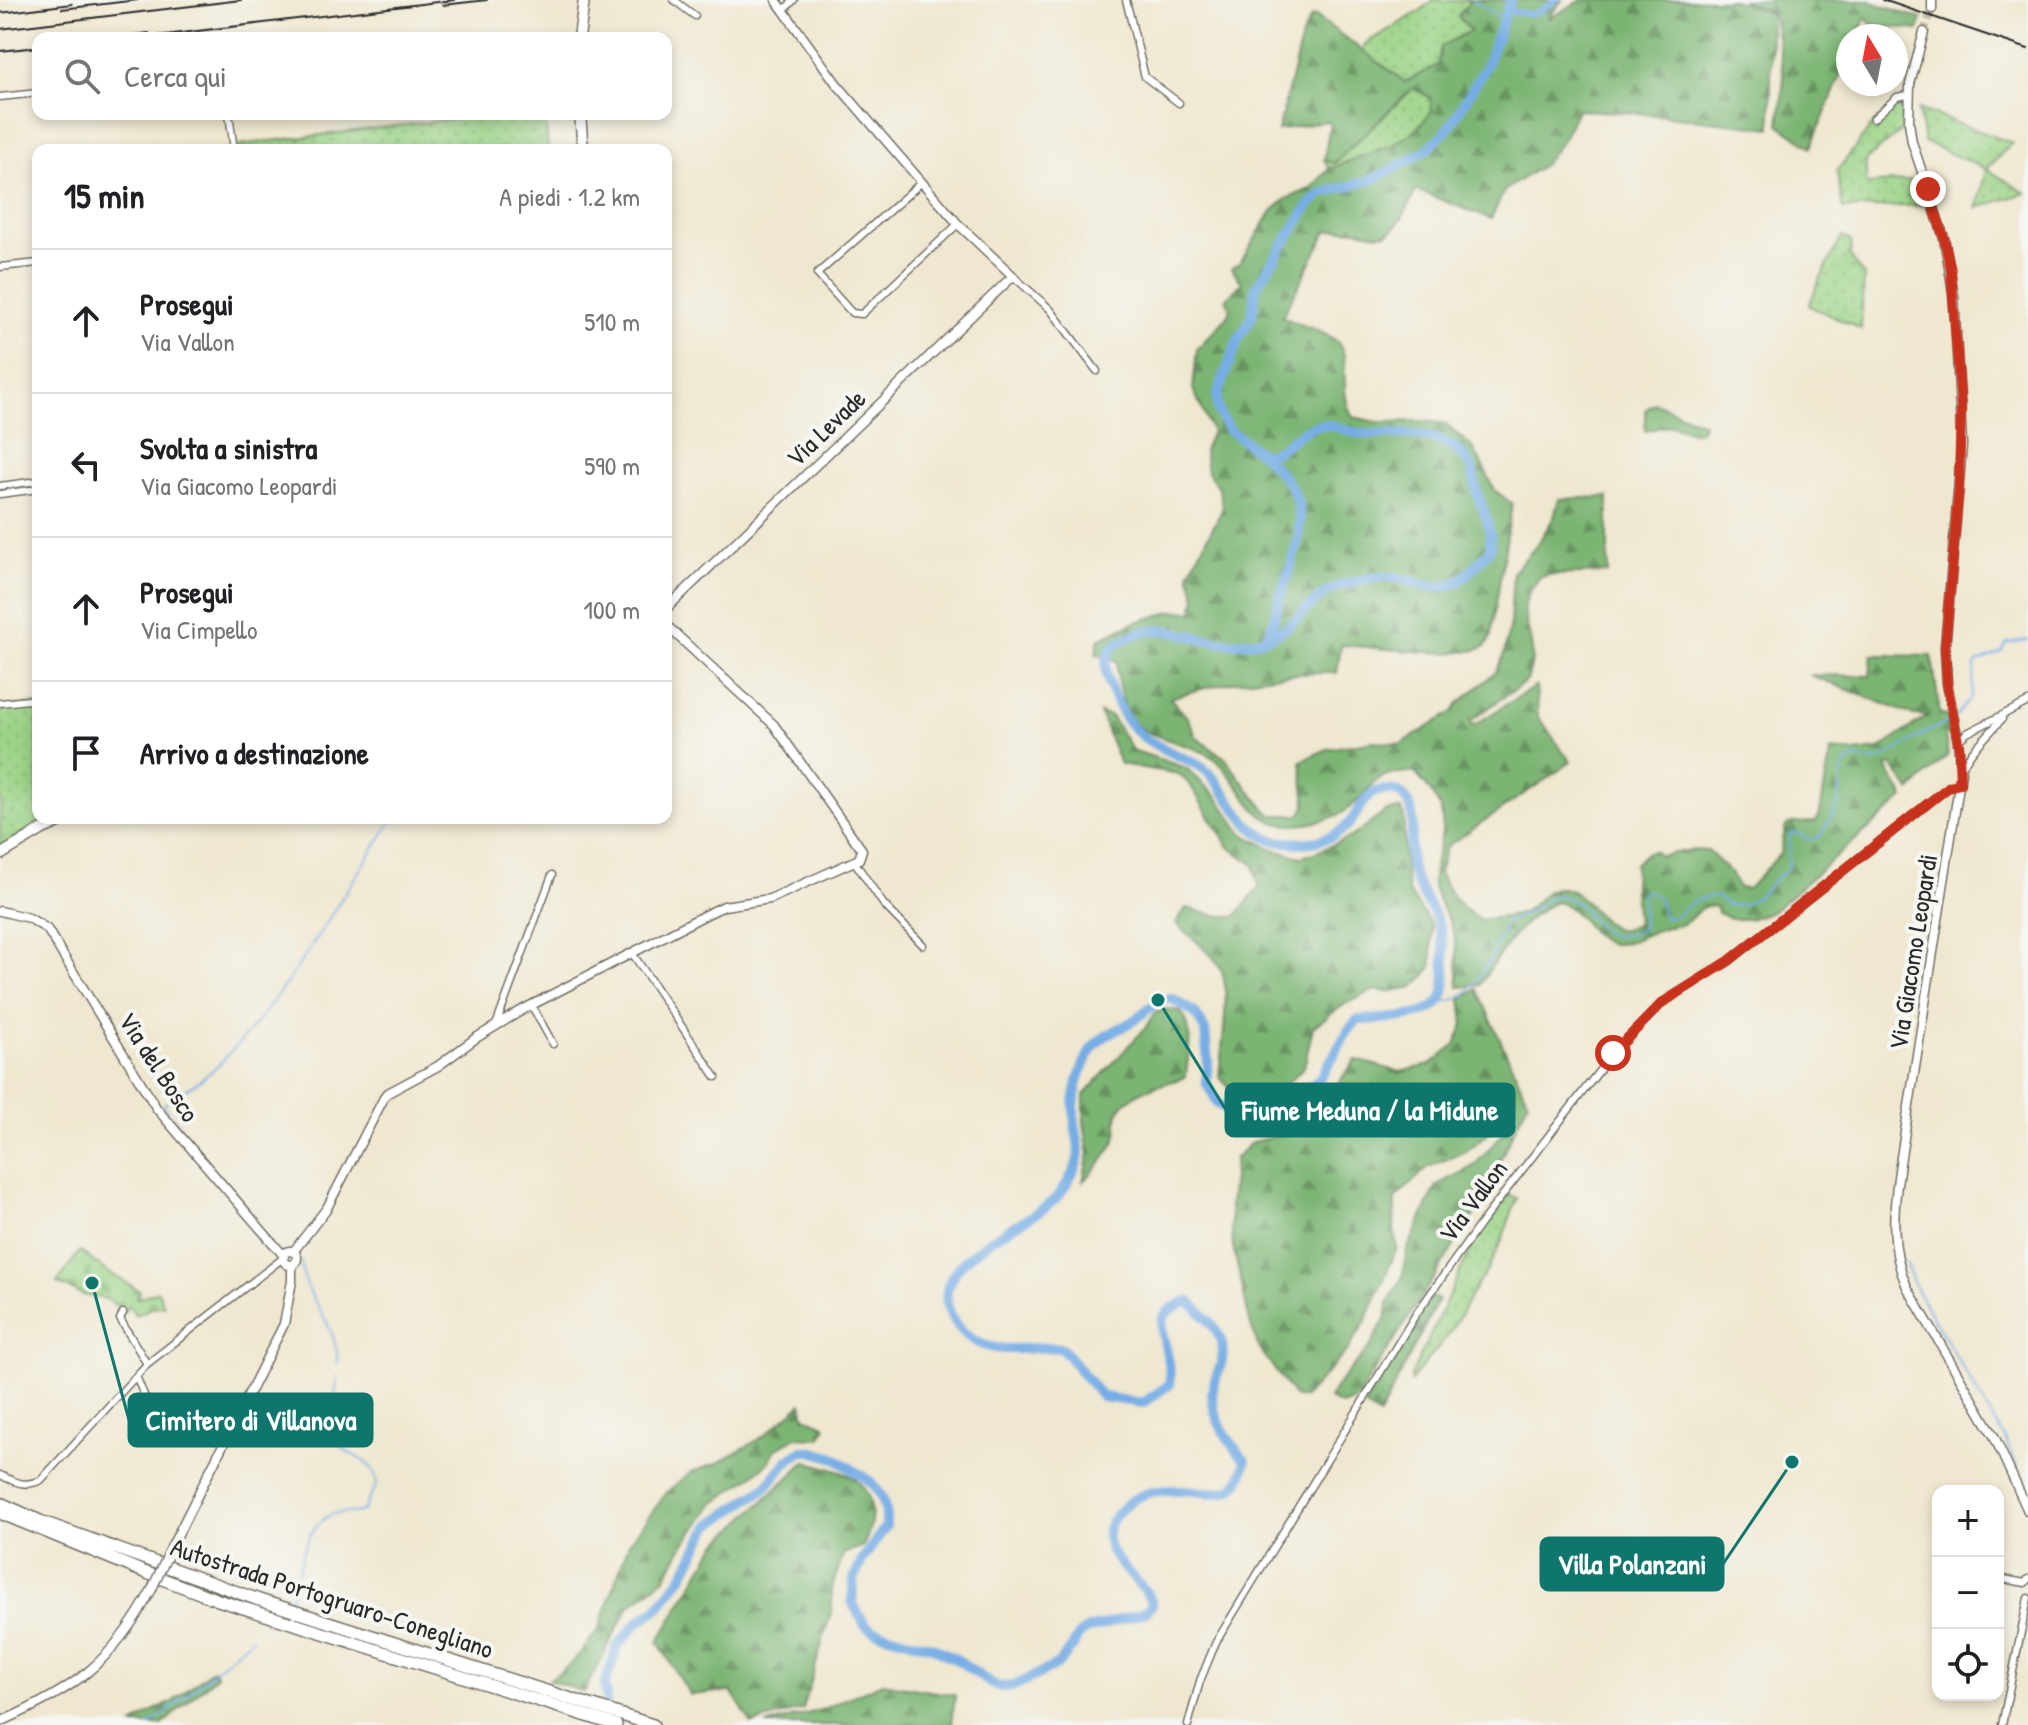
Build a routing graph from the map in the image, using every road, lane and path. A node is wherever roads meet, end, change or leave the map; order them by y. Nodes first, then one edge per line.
1 (584, 0) edge
2 (674, 0) edge
3 (776, 0) edge
4 (794, 0) edge
5 (1126, 0) edge
6 (784, 10) junction
7 (695, 16) dead end
8 (580, 32) edge
9 (1924, 32) tunnel mouth
10 (32, 94) edge
11 (1908, 95) joint
12 (1902, 96) edge
13 (0, 97) edge
14 (1179, 103) dead end
15 (1873, 119) dead end
16 (230, 120) edge
17 (580, 120) edge
18 (233, 144) edge
19 (582, 144) edge
20 (922, 182) junction
21 (958, 224) junction
22 (32, 264) edge
23 (0, 267) edge
24 (1013, 276) junction
25 (1097, 371) dead end
26 (32, 482) edge
27 (0, 486) edge
28 (32, 490) edge
29 (0, 494) edge
30 (672, 603) edge
31 (672, 631) edge
32 (32, 700) edge
33 (2028, 702) edge
34 (0, 703) edge
35 (2004, 716) junction
36 (1954, 719) junction
37 (1975, 730) junction
38 (1958, 741) junction
39 (1981, 741) junction
40 (1961, 769) junction
41 (1960, 784) junction
42 (56, 824) edge
43 (0, 855) edge
44 (854, 861) junction
45 (552, 875) dead end
46 (0, 911) edge
47 (923, 945) dead end
48 (632, 953) junction
49 (532, 1006) junction
50 (495, 1026) junction
51 (553, 1044) dead end
52 (716, 1077) dead end
53 (293, 1252) junction
54 (284, 1257) junction
55 (292, 1265) junction
56 (123, 1313) dead end
57 (147, 1364) junction
58 (136, 1376) junction
59 (158, 1429) dead end
60 (0, 1475) edge
61 (0, 1503) edge
62 (2028, 1511) edge
63 (0, 1513) edge
64 (2004, 1579) edge
65 (2028, 1579) edge
66 (2028, 1598) edge
67 (257, 1605) junction
68 (515, 1688) junction
69 (0, 1722) edge
70 (616, 1725) edge
71 (653, 1725) edge
72 (1188, 1725) edge
73 (2002, 1725) edge

1 - 8 main road
2 - 7 street
3 - 6 street
4 - 6 street
5 - 14 street
6 - 20 street
9 - 11 street, Via Giacomo Leopardi
10 - 13 street
11 - 36 street, Via Giacomo Leopardi
12 - 15 street
16 - 18 street
17 - 19 main road
20 - 21 street
20 - 21 street
21 - 24 street
22 - 23 street
24 - 25 street
24 - 30 street, Via Levade
26 - 27 street
28 - 29 street
31 - 44 street
32 - 34 street
33 - 35 street
35 - 37 street
35 - 39 street
36 - 37 street
36 - 38 street, Via Giacomo Leopardi
37 - 38 street
38 - 39 street
38 - 40 street, Via Giacomo Leopardi
39 - 40 street
40 - 41 street, Via Giacomo Leopardi
41 - 62 street, Via Giacomo Leopardi
41 - 72 street, Via Vallon
42 - 43 main road
44 - 47 street
44 - 48 street
45 - 50 street
46 - 54 street, Via del Bosco
48 - 49 street
48 - 52 street
49 - 50 street
49 - 51 street
50 - 53 street
53 - 54 street
53 - 55 street
54 - 55 street
54 - 57 street
55 - 69 street, bridge
56 - 57 street
57 - 58 street
58 - 59 street
58 - 60 street
61 - 67 highway, Autostrada Portogruaro-Conegliano
63 - 67 highway, Autostrada Portogruaro-Conegliano
64 - 65 street
66 - 73 street
67 - 68 highway, Autostrada Portogruaro-Conegliano
68 - 70 highway, Autostrada Portogruaro-Conegliano
68 - 71 highway, Autostrada Portogruaro-Conegliano

